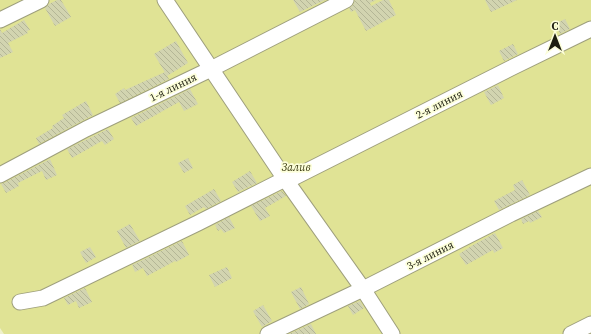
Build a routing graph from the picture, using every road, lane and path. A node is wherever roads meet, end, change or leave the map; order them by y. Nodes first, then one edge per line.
1 (41, 0) edge
2 (165, 0) edge
3 (346, 0) edge
4 (0, 20) edge
5 (591, 29) edge
6 (211, 69) junction
7 (0, 175) edge
8 (591, 176) edge
9 (286, 180) junction
10 (363, 289) junction
11 (20, 302) dead end
12 (591, 324) edge
13 (268, 334) edge
14 (392, 334) edge
15 (572, 334) edge

1 - 4 street
2 - 6 street
3 - 6 street, 1-я линия
5 - 9 street, 2-я линия
6 - 7 street, 1-я линия
6 - 9 street
8 - 10 street, 3-я линия
9 - 10 street
9 - 11 street, 2-я линия
10 - 13 street, 3-я линия
10 - 14 street
12 - 15 street

